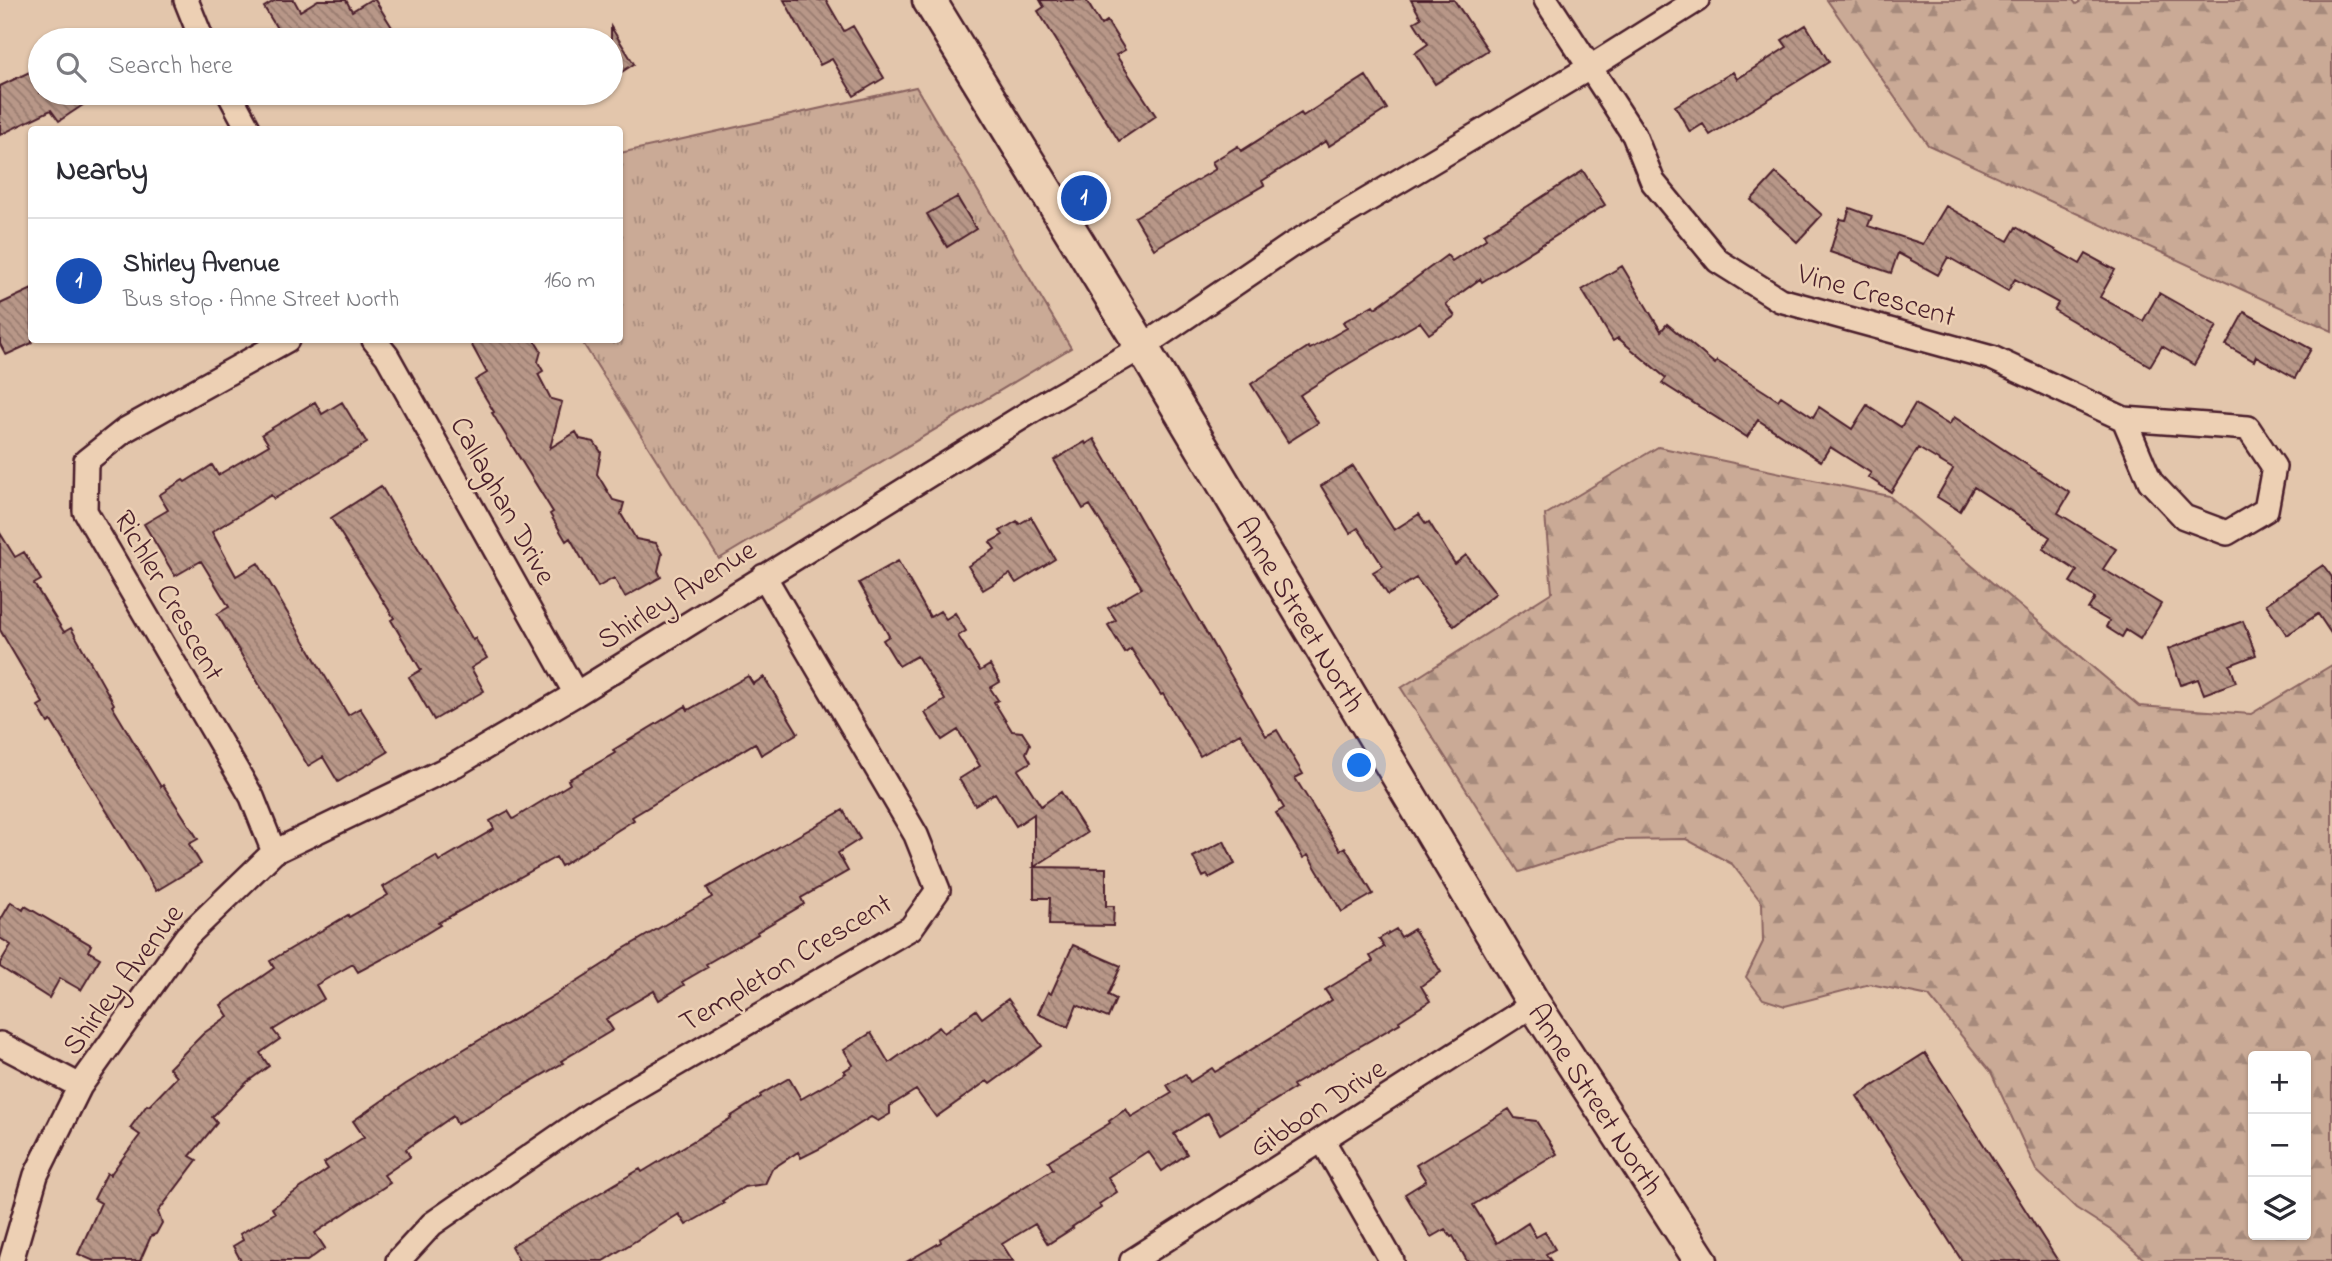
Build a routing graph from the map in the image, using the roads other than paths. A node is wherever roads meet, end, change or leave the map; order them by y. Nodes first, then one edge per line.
1 (186, 0) edge
2 (929, 0) edge
3 (1546, 0) edge
4 (1698, 0) edge
5 (197, 28) edge
6 (1589, 68) junction
7 (236, 105) edge
8 (248, 126) edge
9 (282, 343) edge
10 (376, 343) edge
11 (1142, 347) junction
12 (2124, 419) junction
13 (764, 576) junction
14 (576, 694) junction
15 (274, 852) junction
16 (1534, 1004) junction
17 (0, 1044) edge
18 (80, 1086) junction
19 (1323, 1141) junction
20 (11, 1261) edge
21 (398, 1261) edge
22 (1132, 1261) edge
23 (1392, 1261) edge
24 (1701, 1261) edge

1 - 5 street
2 - 11 street, Anne Street North
3 - 6 street, Vine Crescent
4 - 6 street, Shirley Avenue
6 - 11 street, Shirley Avenue
6 - 12 street, Vine Crescent
7 - 8 street
9 - 15 street, Richler Crescent
10 - 14 street, Callaghan Drive
11 - 13 street, Shirley Avenue
11 - 16 street, Anne Street North
12 - 12 street, Vine Crescent
13 - 14 street, Shirley Avenue
13 - 21 street, Templeton Crescent
14 - 15 street, Shirley Avenue
15 - 18 street, Shirley Avenue
16 - 19 street, Gibbon Drive
16 - 24 street, Anne Street North
17 - 18 street
18 - 20 street, Shirley Avenue
19 - 22 street, Gibbon Drive
19 - 23 street

